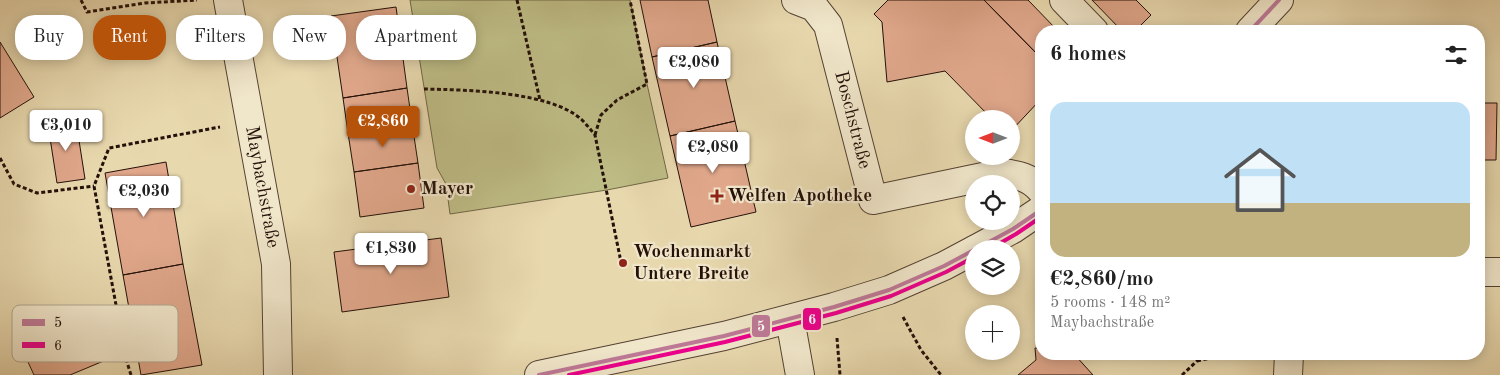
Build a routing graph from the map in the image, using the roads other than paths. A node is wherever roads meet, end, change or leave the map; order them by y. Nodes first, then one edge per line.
1 (228, 0) edge
2 (796, 0) edge
3 (1064, 0) edge
4 (1279, 0) edge
5 (1088, 25) edge
6 (1256, 25) edge
7 (1035, 185) edge
8 (1035, 214) edge
9 (991, 240) edge
10 (965, 254) edge
11 (1485, 272) edge
12 (1500, 272) edge
13 (790, 319) junction
14 (1289, 360) edge
15 (278, 375) edge
16 (539, 375) edge
17 (800, 375) edge
18 (1288, 375) edge

1 - 15 street, Maybachstraße
2 - 7 street, Boschstraße
3 - 5 street
4 - 6 street
8 - 9 street
10 - 13 street
11 - 12 street
13 - 16 street
13 - 17 street
14 - 18 street

